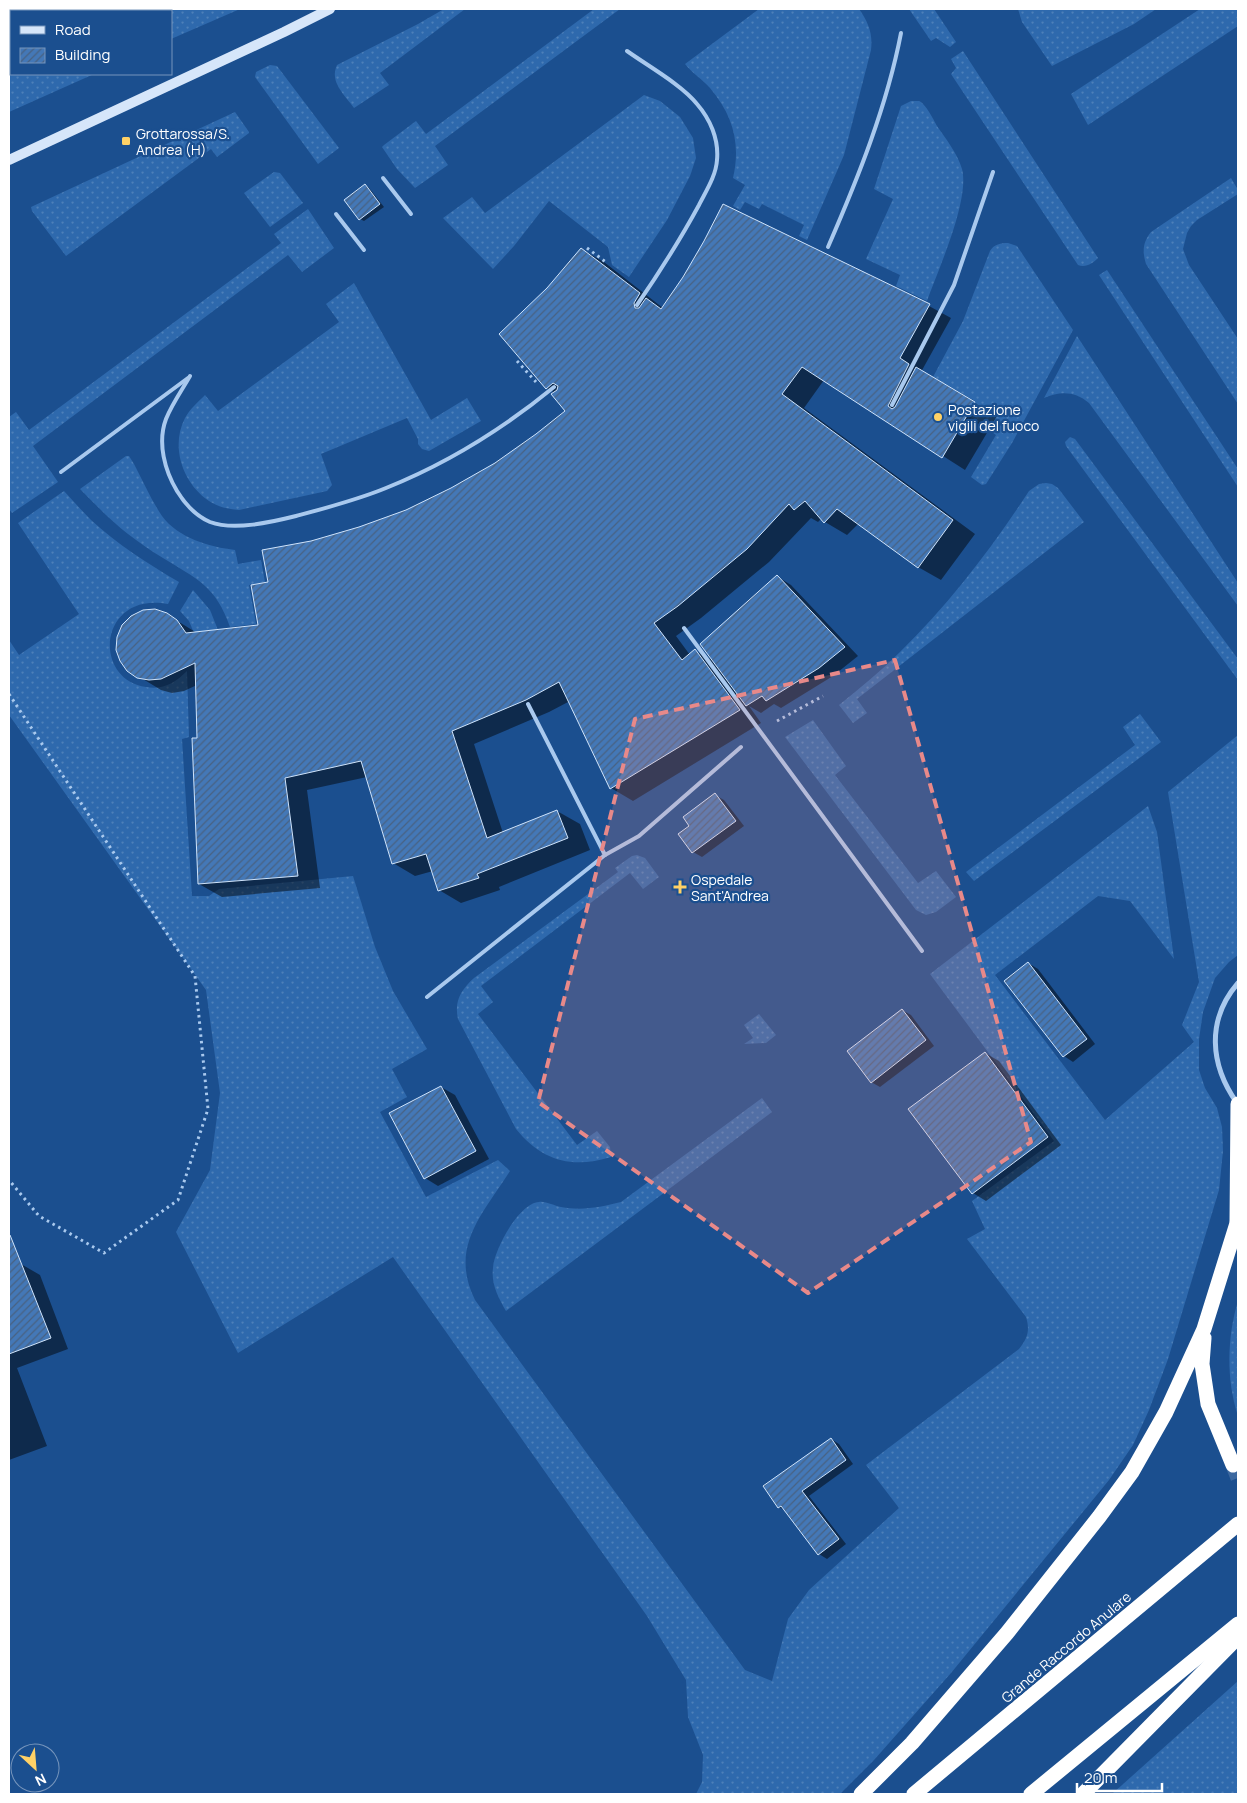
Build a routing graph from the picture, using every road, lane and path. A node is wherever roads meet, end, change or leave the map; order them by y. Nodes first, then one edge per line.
1 (330, 9) edge
2 (901, 33) dead end
3 (627, 51) dead end
4 (9, 160) edge
5 (994, 172) dead end
6 (383, 178) dead end
7 (336, 214) dead end
8 (412, 214) dead end
9 (828, 247) dead end
10 (587, 248) dead end
11 (364, 250) dead end
12 (607, 263) dead end
13 (636, 305) dead end
14 (517, 361) dead end
15 (554, 387) dead end
16 (546, 394) junction
17 (892, 405) dead end
18 (62, 472) dead end
19 (684, 628) dead end
20 (9, 694) edge
21 (823, 696) dead end
22 (528, 704) dead end
23 (777, 721) dead end
24 (741, 747) dead end
25 (605, 855) junction
26 (922, 951) dead end
27 (1238, 983) edge
28 (427, 998) dead end
29 (1238, 1104) edge
30 (9, 1180) edge
31 (1238, 1220) edge
32 (1204, 1329) junction
33 (1233, 1465) dead end
34 (1238, 1524) edge
35 (1238, 1624) edge
36 (1238, 1637) edge
37 (861, 1794) edge
38 (914, 1794) edge
39 (1031, 1794) edge
40 (1083, 1794) edge

1 - 4 street
2 - 9 lane
3 - 13 lane
5 - 17 lane
6 - 8 lane
7 - 11 lane
10 - 12 path
14 - 16 path
15 - 16 lane
16 - 18 lane
19 - 26 lane
20 - 30 path
21 - 23 path
22 - 25 lane
24 - 25 lane
25 - 28 lane
27 - 29 street
29 - 31 highway
31 - 32 highway
32 - 33 highway
32 - 37 highway
34 - 38 highway, Grande Raccordo Anulare
35 - 39 highway
36 - 40 highway

